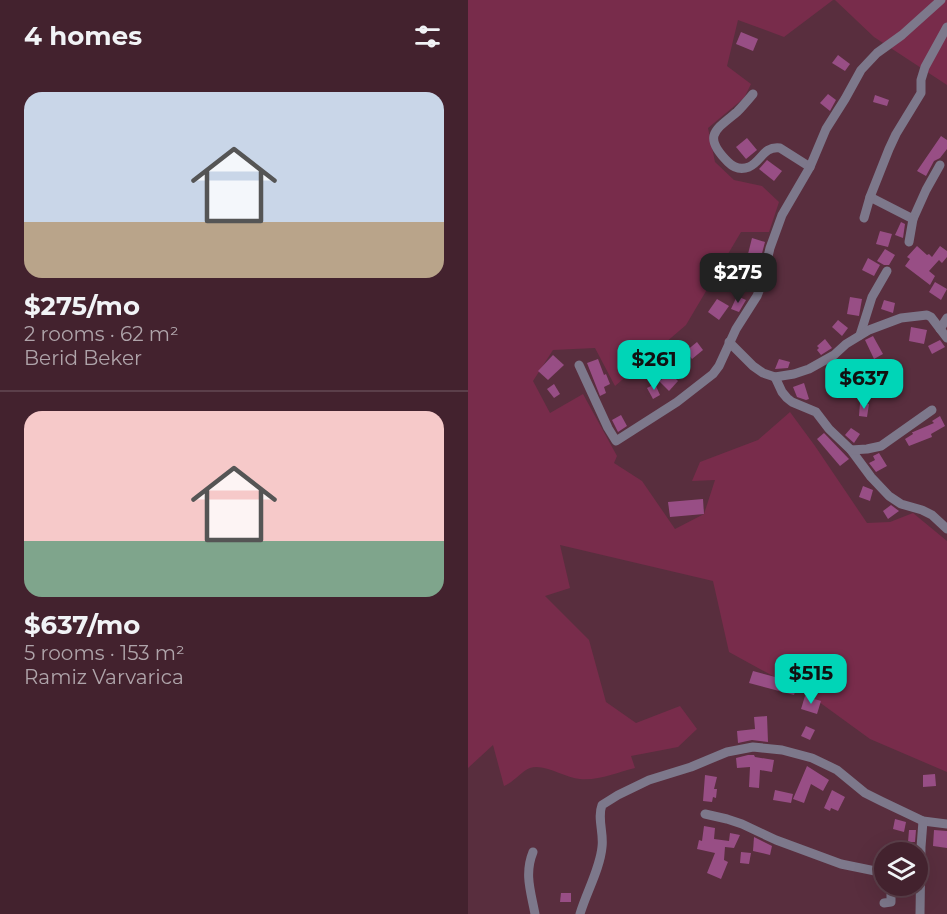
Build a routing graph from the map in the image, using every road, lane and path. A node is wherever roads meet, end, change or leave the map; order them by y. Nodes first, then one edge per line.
1 (941, 0) edge
2 (947, 27) edge
3 (753, 94) dead end
4 (940, 165) dead end
5 (810, 167) junction
6 (870, 197) junction
7 (864, 218) dead end
8 (913, 219) junction
9 (909, 242) dead end
10 (886, 271) dead end
11 (947, 318) edge
12 (940, 329) junction
13 (860, 335) junction
14 (947, 338) edge
15 (729, 342) junction
16 (579, 365) dead end
17 (775, 377) junction
18 (932, 410) dead end
19 (851, 450) junction
20 (947, 529) edge
21 (705, 814) dead end
22 (923, 821) junction
23 (947, 824) edge
24 (922, 842) edge
25 (533, 852) dead end
26 (874, 871) edge
27 (891, 896) edge
28 (919, 896) edge
29 (884, 903) dead end
30 (535, 914) edge
31 (580, 914) edge
32 (920, 914) edge

1 - 5 street
2 - 6 street
3 - 5 street
4 - 8 street
5 - 15 street
6 - 7 street
6 - 8 street
8 - 9 street
10 - 13 street
11 - 12 street
12 - 13 street
12 - 14 street
13 - 17 street
15 - 16 street
15 - 17 street
17 - 19 street
18 - 19 street
19 - 20 street
21 - 26 street
22 - 23 street
22 - 24 street
22 - 31 street
25 - 30 street
27 - 29 street
28 - 32 street

